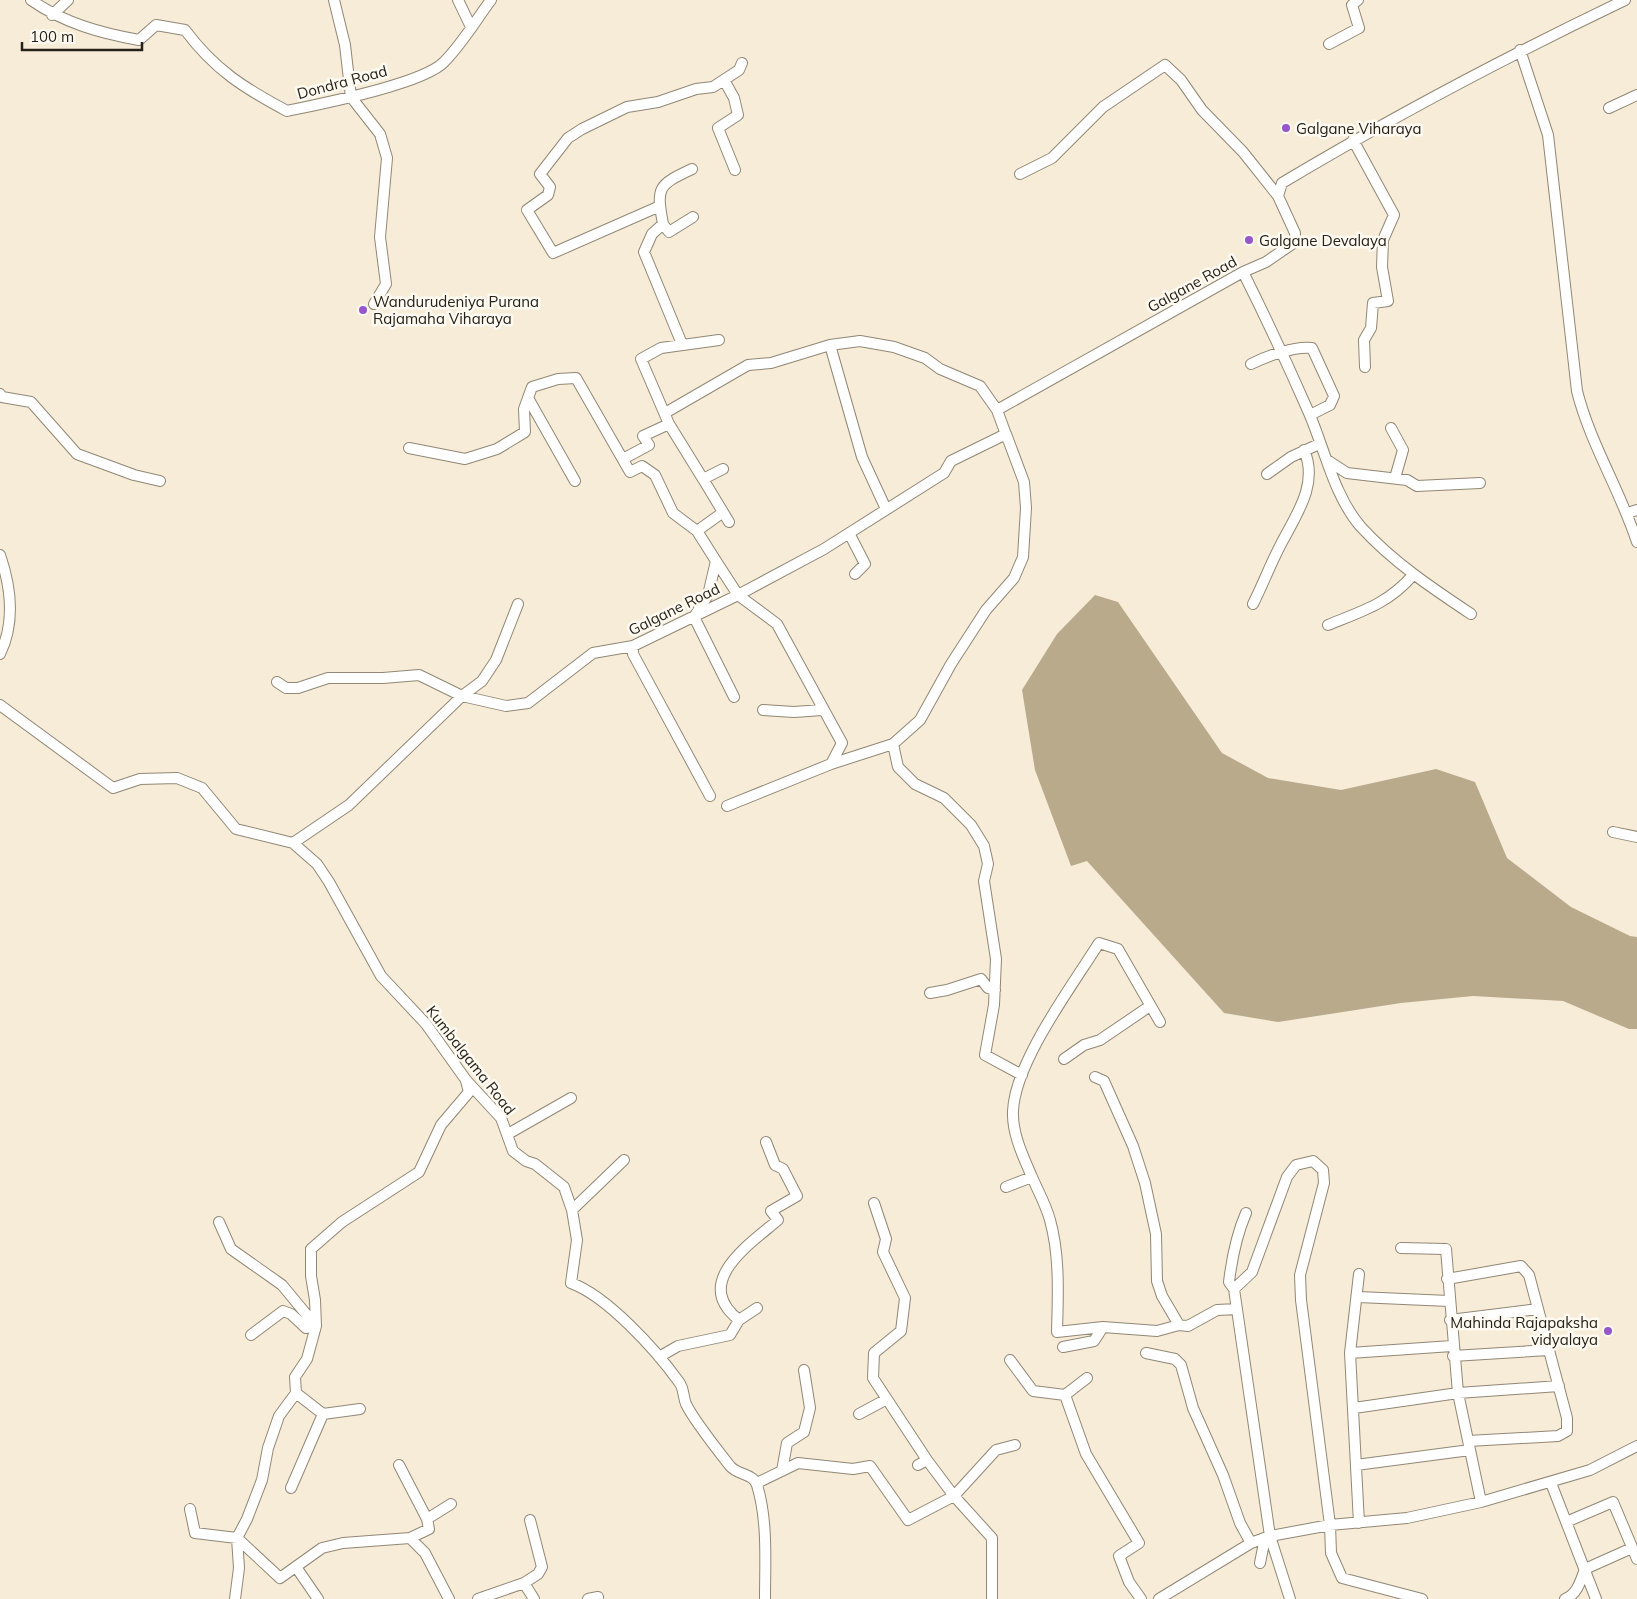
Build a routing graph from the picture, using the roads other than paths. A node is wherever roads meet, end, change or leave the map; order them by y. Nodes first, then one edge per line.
1 (31, 0) edge
2 (68, 0) edge
3 (334, 0) edge
4 (458, 0) edge
5 (491, 0) edge
6 (1358, 0) edge
7 (1625, 0) edge
8 (52, 15) junction
9 (470, 28) junction
10 (1330, 44) dead end
11 (1520, 50) junction
12 (742, 63) dead end
13 (724, 80) junction
14 (1637, 95) edge
15 (351, 97) junction
16 (1609, 108) dead end
17 (1353, 140) junction
18 (692, 170) dead end
19 (735, 170) dead end
20 (1020, 174) dead end
21 (1278, 196) junction
22 (660, 206) junction
23 (693, 217) dead end
24 (664, 224) junction
25 (1243, 272) junction
26 (374, 304) dead end
27 (718, 340) dead end
28 (682, 344) junction
29 (830, 345) junction
30 (1281, 354) junction
31 (1251, 364) dead end
32 (1365, 367) dead end
33 (0, 394) edge
34 (528, 398) junction
35 (997, 410) junction
36 (665, 413) junction
37 (1310, 415) junction
38 (670, 424) junction
39 (1391, 428) dead end
40 (1006, 434) junction
41 (1319, 444) junction
42 (409, 448) dead end
43 (1304, 450) junction
44 (623, 459) junction
45 (1327, 460) junction
46 (723, 469) dead end
47 (1267, 474) dead end
48 (1395, 478) junction
49 (704, 479) junction
50 (160, 481) dead end
51 (575, 481) dead end
52 (1480, 483) dead end
53 (886, 509) junction
54 (1632, 511) edge
55 (722, 513) junction
56 (729, 522) dead end
57 (697, 531) junction
58 (849, 533) junction
59 (1024, 535) dead end
60 (1637, 542) edge
61 (0, 555) edge
62 (716, 561) junction
63 (855, 574) dead end
64 (1413, 575) junction
65 (738, 595) junction
66 (518, 604) dead end
67 (1254, 604) dead end
68 (1471, 614) dead end
69 (694, 617) junction
70 (1328, 625) dead end
71 (633, 646) junction
72 (0, 654) edge
73 (278, 682) dead end
74 (462, 696) junction
75 (734, 697) dead end
76 (0, 705) edge
77 (764, 710) dead end
78 (822, 710) junction
79 (893, 744) junction
80 (831, 764) junction
81 (710, 796) dead end
82 (727, 806) dead end
83 (1613, 832) dead end
84 (1637, 837) edge
85 (293, 843) junction
86 (995, 990) junction
87 (930, 993) dead end
88 (1150, 1006) junction
89 (1160, 1022) dead end
90 (1064, 1059) dead end
91 (1022, 1075) junction
92 (1095, 1078) dead end
93 (466, 1080) junction
94 (571, 1098) dead end
95 (508, 1134) junction
96 (766, 1142) dead end
97 (624, 1160) dead end
98 (1032, 1177) junction
99 (1006, 1187) dead end
100 (874, 1203) dead end
101 (572, 1210) junction
102 (1246, 1213) dead end
103 (219, 1222) dead end
104 (1401, 1248) dead end
105 (1359, 1274) dead end
106 (1447, 1279) junction
107 (1234, 1289) junction
108 (1358, 1297) junction
109 (1449, 1301) junction
110 (757, 1308) dead end
111 (1237, 1309) junction
112 (1538, 1309) junction
113 (738, 1320) junction
114 (1450, 1320) junction
115 (1180, 1325) junction
116 (316, 1326) junction
117 (1103, 1327) junction
118 (251, 1336) dead end
119 (1063, 1347) dead end
120 (1549, 1350) junction
121 (1453, 1351) junction
122 (1146, 1353) dead end
123 (1350, 1353) junction
124 (659, 1357) junction
125 (1010, 1360) dead end
126 (804, 1370) dead end
127 (1087, 1378) dead end
128 (1559, 1386) junction
129 (296, 1393) junction
130 (1458, 1393) junction
131 (1065, 1395) junction
132 (887, 1399) junction
133 (1354, 1408) junction
134 (360, 1409) dead end
135 (323, 1414) junction
136 (859, 1414) dead end
137 (1014, 1445) dead end
138 (1469, 1446) junction
139 (1637, 1446) edge
140 (399, 1465) dead end
141 (1356, 1465) junction
142 (782, 1470) junction
143 (1551, 1482) junction
144 (757, 1483) junction
145 (291, 1488) dead end
146 (954, 1496) junction
147 (1481, 1502) junction
148 (451, 1504) dead end
149 (190, 1509) dead end
150 (427, 1519) junction
151 (530, 1520) dead end
152 (1566, 1522) junction
153 (1359, 1523) junction
154 (1330, 1525) junction
155 (1268, 1537) junction
156 (237, 1538) junction
157 (410, 1538) junction
158 (1251, 1543) junction
159 (1632, 1548) junction
160 (1637, 1559) edge
161 (1260, 1563) dead end
162 (296, 1567) junction
163 (1585, 1569) junction
164 (524, 1583) junction
165 (598, 1597) dead end
166 (235, 1599) edge
167 (318, 1599) edge
168 (449, 1599) edge
169 (478, 1599) edge
170 (534, 1599) edge
171 (588, 1599) edge
172 (765, 1599) edge
173 (992, 1599) edge
174 (1141, 1599) edge
175 (1158, 1599) edge
176 (1290, 1599) edge
177 (1422, 1599) edge
178 (1565, 1599) edge
179 (1596, 1599) edge

1 - 8 street, Dondra Road
2 - 8 street
3 - 15 street
4 - 9 street
5 - 9 street, Dondra Road
6 - 10 street
7 - 11 street
8 - 15 street, Dondra Road
9 - 15 street, Dondra Road
11 - 17 street
11 - 54 street
12 - 13 street
13 - 19 street
13 - 22 street
14 - 16 street
15 - 26 street
17 - 21 street
17 - 32 street
18 - 22 street
20 - 21 street
21 - 25 street, Galgane Road
22 - 24 street
23 - 24 street
24 - 28 street
25 - 30 street
25 - 35 street, Galgane Road
27 - 28 street
28 - 36 street
29 - 35 street
29 - 36 street
29 - 53 street
30 - 31 street
30 - 37 street
30 - 37 street
33 - 50 street
34 - 42 street
34 - 44 street
34 - 51 street
35 - 40 street
36 - 38 street
37 - 41 street
38 - 44 street
38 - 49 street
39 - 48 street
40 - 53 street, Galgane Road
40 - 59 street
40 - 79 street
41 - 43 street
41 - 45 street
43 - 47 street
43 - 67 street
44 - 57 street
45 - 48 street
45 - 64 street
46 - 49 street
48 - 52 street
49 - 55 street
53 - 58 street, Galgane Road
54 - 60 street
55 - 56 street
55 - 57 street
57 - 62 street
58 - 63 street
58 - 65 street, Galgane Road
61 - 72 street
62 - 65 street
62 - 69 street
64 - 68 street
64 - 70 street
65 - 69 street, Galgane Road
65 - 78 street
66 - 74 street
69 - 71 street, Galgane Road
69 - 75 street
71 - 74 street, Galgane Road
71 - 81 street
73 - 74 street, Galgane Road
74 - 85 street
76 - 85 street, Kumbalgama Road
77 - 78 street
78 - 80 street
79 - 80 street
79 - 86 street
80 - 82 street
83 - 84 street
85 - 93 street, Kumbalgama Road
86 - 87 street
86 - 91 street
88 - 89 street
88 - 90 street
88 - 91 street
91 - 98 street
92 - 115 street
93 - 95 street, Kumbalgama Road
93 - 116 street
94 - 95 street
95 - 101 street, Kumbalgama Road
96 - 113 street
97 - 101 street
98 - 99 street
98 - 117 street
100 - 132 street
101 - 124 street, Kumbalgama Road
102 - 107 street
103 - 116 street
104 - 106 street
105 - 108 street
106 - 109 street
106 - 112 street
107 - 111 street
107 - 154 street
108 - 109 street
108 - 123 street
109 - 114 street
110 - 113 street
111 - 115 street
111 - 155 street
112 - 114 street
112 - 120 street
113 - 124 street
114 - 121 street
115 - 117 street
116 - 118 street
116 - 129 street
117 - 119 street
120 - 121 street
120 - 128 street
121 - 123 street
121 - 130 street
122 - 158 street
123 - 133 street
124 - 144 street, Kumbalgama Road
125 - 131 street
126 - 142 street
127 - 131 street
128 - 130 street
128 - 138 street
129 - 135 street
129 - 156 street
130 - 133 street
130 - 138 street
131 - 174 street
132 - 136 street
132 - 146 street
133 - 141 street
134 - 135 street
135 - 145 street
137 - 146 street
138 - 141 street
138 - 147 street
139 - 143 street
140 - 150 street
141 - 153 street
142 - 144 street
142 - 146 street
143 - 147 street
143 - 152 street
144 - 172 street
146 - 173 street
147 - 153 street
148 - 150 street
149 - 156 street
150 - 157 street
151 - 164 street
152 - 159 street
152 - 163 street
153 - 154 street
154 - 155 street
154 - 177 street
155 - 158 street
155 - 161 street
155 - 176 street
156 - 162 street
156 - 166 street
157 - 162 street
157 - 168 street
158 - 175 street
159 - 160 street
159 - 163 street
162 - 167 street
163 - 178 street
163 - 179 street
164 - 169 street
164 - 170 street
165 - 171 street

